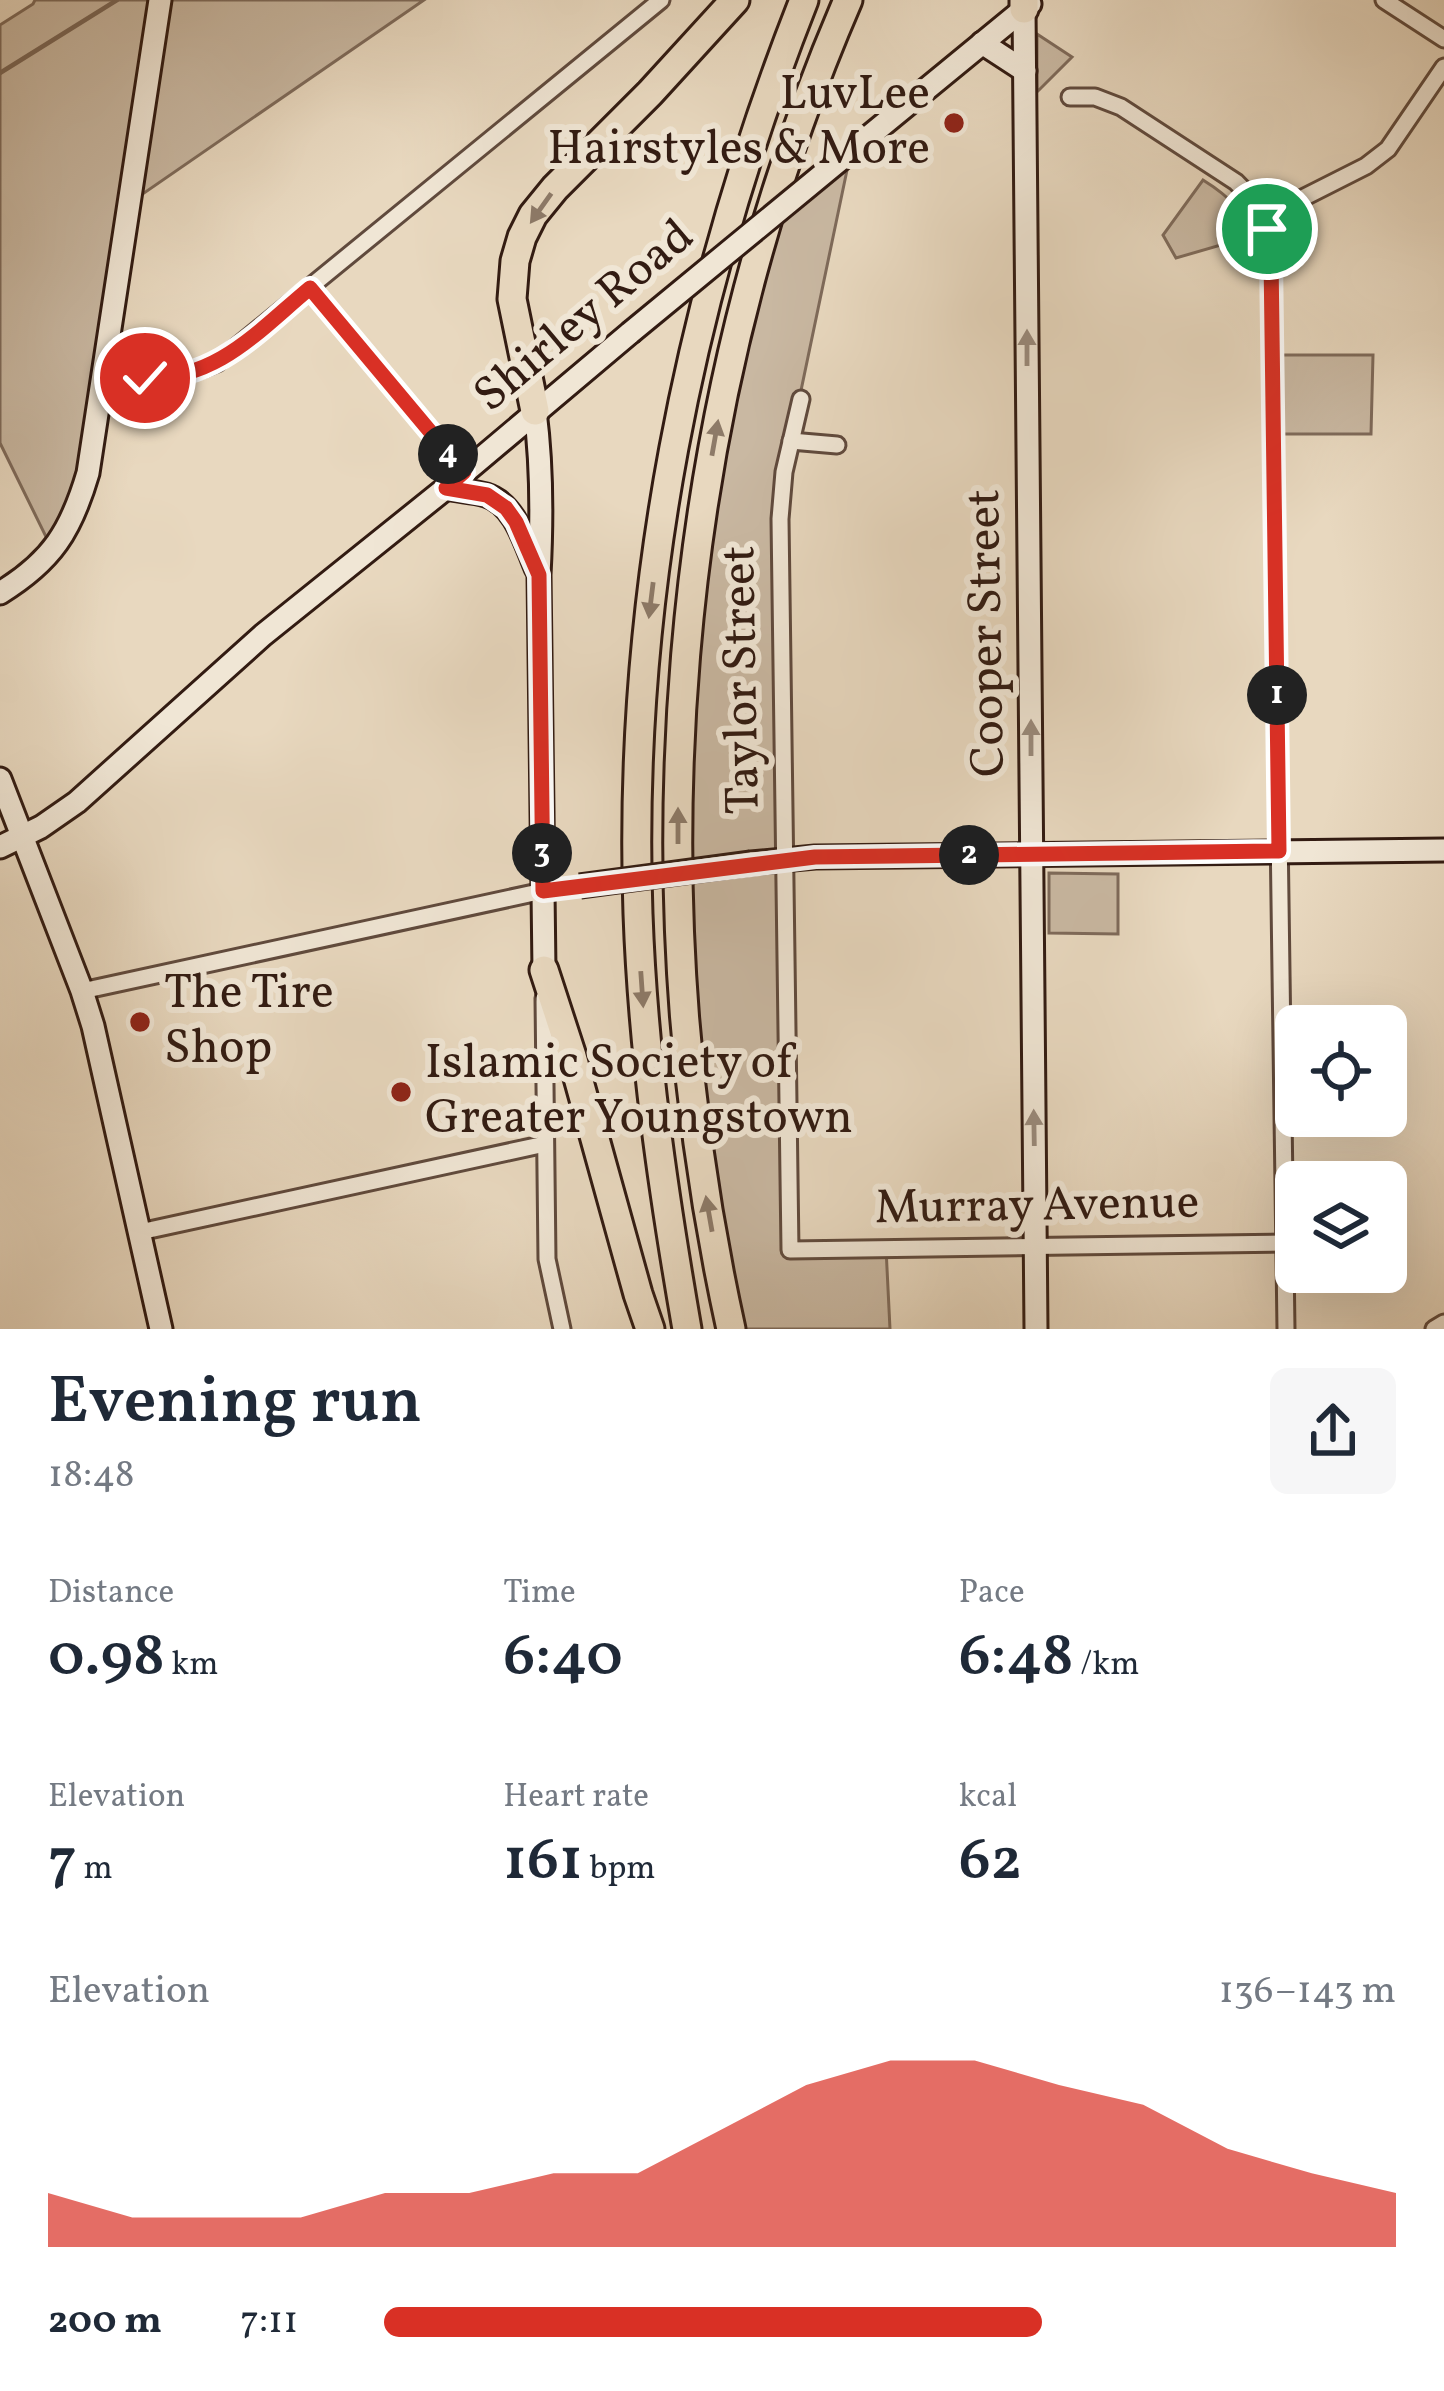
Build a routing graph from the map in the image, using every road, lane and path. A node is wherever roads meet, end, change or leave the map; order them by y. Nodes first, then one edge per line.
1 (160, 0) edge
2 (661, 0) edge
3 (735, 0) edge
4 (804, 0) edge
5 (848, 0) edge
6 (1384, 0) edge
7 (1028, 3) edge
8 (1444, 39) edge
9 (982, 44) junction
10 (1444, 67) edge
11 (1025, 71) junction
12 (1070, 98) dead end
13 (1264, 217) junction
14 (310, 288) junction
15 (104, 373) junction
16 (801, 399) dead end
17 (536, 411) junction
18 (790, 441) junction
19 (837, 445) dead end
20 (464, 472) junction
21 (446, 488) junction
22 (539, 575) junction
23 (0, 593) edge
24 (0, 779) edge
25 (23, 837) junction
26 (0, 848) edge
27 (1444, 850) edge
28 (1279, 851) junction
29 (1032, 854) junction
30 (784, 860) junction
31 (543, 891) junction
32 (544, 970) junction
33 (82, 991) junction
34 (545, 1144) junction
35 (1284, 1161) edge
36 (140, 1232) junction
37 (1275, 1243) edge
38 (1035, 1246) junction
39 (790, 1250) joint
40 (1286, 1293) edge
41 (1444, 1323) edge
42 (161, 1329) edge
43 (562, 1329) edge
44 (650, 1329) edge
45 (687, 1329) edge
46 (731, 1329) edge
47 (1036, 1329) edge
48 (1286, 1329) edge
49 (1434, 1329) edge

1 - 15 street
2 - 14 street
3 -> 17 highway
4 -> 45 highway
46 -> 5 highway
6 - 8 street
7 - 9 street, Shirley Road
7 - 11 street, Cooper Street
9 - 11 street
9 - 17 street, Shirley Road, bridge
10 - 13 street
29 -> 11 street, Cooper Street
12 - 13 street
13 - 28 street
14 - 15 street
14 - 20 street
15 - 23 street
16 - 18 street, Taylor Street
17 - 20 street, Shirley Road
17 - 22 street
18 - 19 street
18 - 30 street, Taylor Street
20 - 21 street, Shirley Road
21 - 22 street
21 - 25 street, Shirley Road
22 - 31 street
24 - 25 street
25 - 26 street, Shirley Road
25 - 33 street
27 - 28 street
28 - 29 street
28 - 35 street
29 - 30 street
38 -> 29 street, Cooper Street
30 - 31 street, bridge
30 - 39 street, Taylor Street
31 - 32 street
31 - 33 street
32 - 34 street
32 - 44 highway
33 - 36 street
34 - 36 street
34 - 43 street
36 - 42 street
37 - 38 street, Murray Avenue
38 - 39 street, Murray Avenue
38 - 47 street, Cooper Street
40 - 48 street
41 - 49 street

